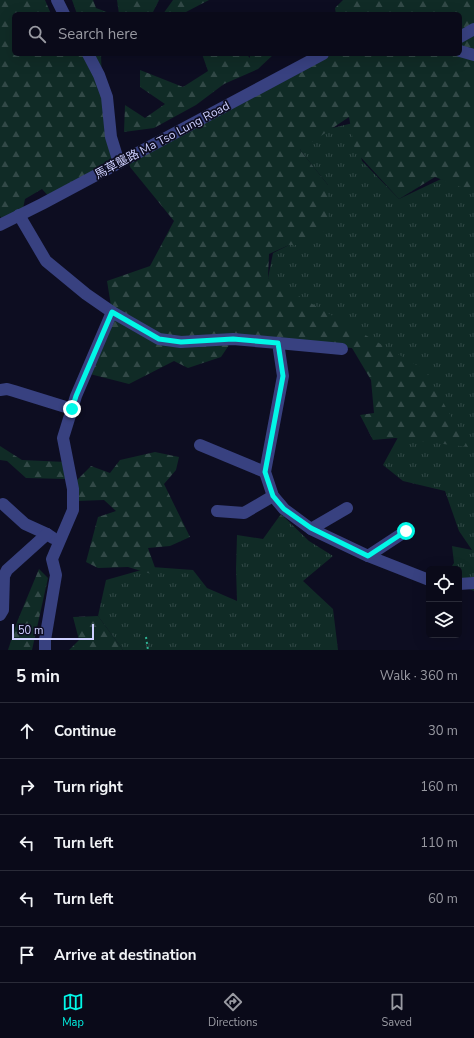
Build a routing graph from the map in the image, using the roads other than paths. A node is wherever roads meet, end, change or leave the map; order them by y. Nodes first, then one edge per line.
1 (57, 0) edge
2 (63, 12) edge
3 (474, 29) edge
4 (462, 36) edge
5 (462, 52) edge
6 (474, 55) edge
7 (89, 56) edge
8 (319, 56) edge
9 (119, 162) junction
10 (19, 215) junction
11 (0, 225) edge
12 (112, 312) junction
13 (278, 343) junction
14 (342, 349) dead end
15 (0, 390) edge
16 (72, 409) junction
17 (200, 445) dead end
18 (265, 472) junction
19 (273, 496) junction
20 (3, 504) dead end
21 (347, 508) dead end
22 (216, 511) dead end
23 (311, 528) junction
24 (406, 531) dead end
25 (47, 534) junction
26 (58, 543) junction
27 (368, 556) junction
28 (426, 579) edge
29 (462, 584) edge
30 (474, 584) edge
31 (0, 615) edge
32 (45, 650) edge

1 - 2 street
3 - 4 street
5 - 6 street
7 - 9 street
8 - 9 street, 馬草壟路 Ma Tso Lung Road
9 - 10 street, 馬草壟路 Ma Tso Lung Road
10 - 11 street, 馬草壟路 Ma Tso Lung Road
10 - 12 street
12 - 13 street
12 - 16 street
13 - 14 street
13 - 18 street
15 - 16 street
16 - 26 street
17 - 18 street
18 - 19 street
19 - 22 street
19 - 23 street
20 - 25 street
21 - 23 street
23 - 27 street
24 - 27 street
25 - 26 street
25 - 31 street
26 - 32 street
27 - 28 street
29 - 30 street

